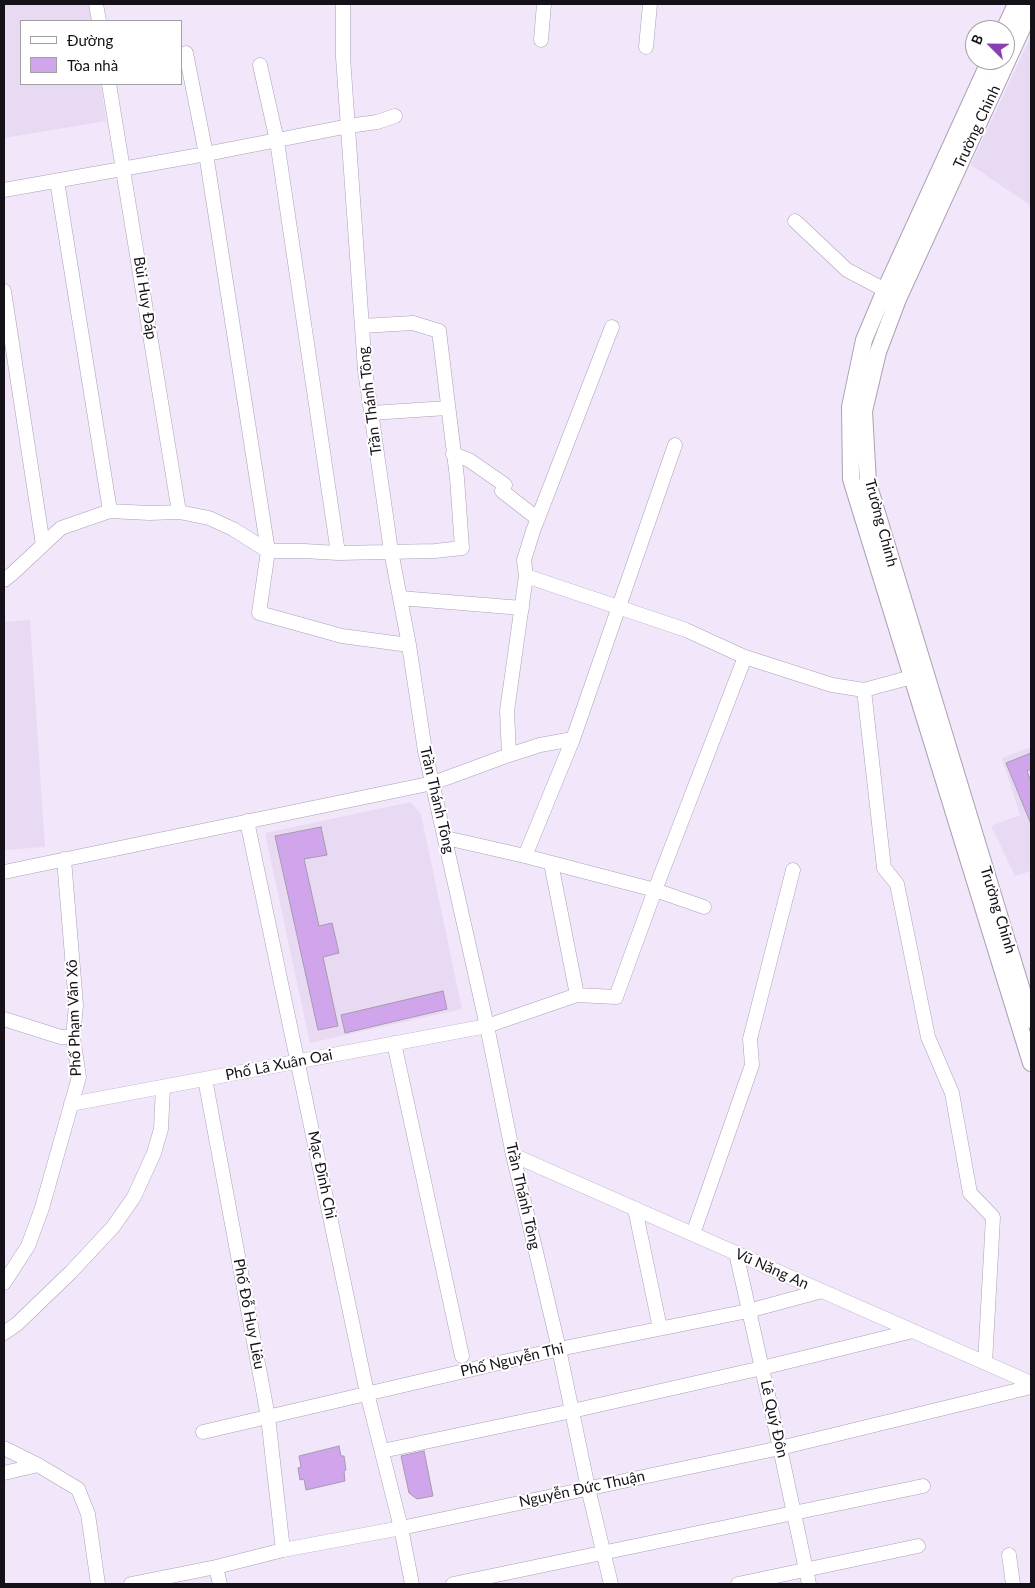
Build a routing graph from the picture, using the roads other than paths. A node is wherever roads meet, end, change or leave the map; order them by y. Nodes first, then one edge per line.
1 (96, 4) edge
2 (343, 4) edge
3 (544, 4) edge
4 (650, 4) edge
5 (1016, 4) edge
6 (1031, 9) edge
7 (99, 20) edge
8 (1009, 20) edge
9 (541, 40) dead end
10 (646, 47) dead end
11 (186, 53) dead end
12 (260, 65) dead end
13 (985, 70) edge
14 (110, 85) edge
15 (396, 116) dead end
16 (349, 126) junction
17 (277, 141) junction
18 (206, 154) junction
19 (124, 169) junction
20 (57, 181) junction
21 (4, 190) edge
22 (795, 221) dead end
23 (885, 290) junction
24 (4, 292) edge
25 (362, 326) junction
26 (612, 327) dead end
27 (447, 408) junction
28 (370, 414) junction
29 (675, 445) dead end
30 (453, 454) junction
31 (110, 511) junction
32 (179, 512) junction
33 (538, 519) junction
34 (42, 545) junction
35 (268, 550) junction
36 (390, 551) junction
37 (338, 553) junction
38 (526, 576) junction
39 (4, 580) edge
40 (400, 598) junction
41 (522, 608) junction
42 (619, 608) junction
43 (410, 645) junction
44 (745, 657) junction
45 (912, 678) junction
46 (864, 690) junction
47 (573, 739) junction
48 (509, 755) junction
49 (433, 783) junction
50 (247, 821) junction
51 (446, 838) junction
52 (525, 856) junction
53 (64, 859) junction
54 (551, 863) junction
55 (793, 870) dead end
56 (4, 872) edge
57 (655, 890) junction
58 (704, 907) dead end
59 (577, 996) junction
60 (4, 1020) edge
61 (1031, 1020) edge
62 (487, 1026) junction
63 (73, 1037) junction
64 (394, 1043) junction
65 (299, 1061) junction
66 (1031, 1063) edge
67 (205, 1079) junction
68 (162, 1087) junction
69 (71, 1104) junction
70 (513, 1156) junction
71 (635, 1209) junction
72 (693, 1234) junction
73 (736, 1254) junction
74 (4, 1283) edge
75 (822, 1291) junction
76 (748, 1311) junction
77 (660, 1328) junction
78 (913, 1331) junction
79 (4, 1333) edge
80 (559, 1349) junction
81 (462, 1356) dead end
82 (985, 1363) junction
83 (762, 1368) junction
84 (1031, 1385) edge
85 (367, 1393) junction
86 (572, 1411) junction
87 (268, 1416) junction
88 (203, 1432) dead end
89 (4, 1448) edge
90 (780, 1448) junction
91 (382, 1450) junction
92 (38, 1465) junction
93 (4, 1473) edge
94 (923, 1486) dead end
95 (588, 1488) junction
96 (794, 1513) junction
97 (401, 1528) junction
98 (918, 1546) dead end
99 (283, 1550) junction
100 (604, 1553) junction
101 (1009, 1555) dead end
102 (216, 1567) junction
103 (806, 1570) junction
104 (98, 1584) edge
105 (131, 1584) edge
106 (220, 1584) edge
107 (412, 1584) edge
108 (452, 1584) edge
109 (611, 1584) edge
110 (738, 1584) edge
111 (809, 1584) edge
112 (1013, 1584) edge

1 - 7 street
2 - 16 street, Trần Thánh Tông
3 - 9 street
4 - 10 street
5 - 8 main road
6 - 61 main road, Trường Chinh
11 - 18 street
12 - 17 street
13 - 23 main road, Trường Chinh
14 - 19 street, Bùi Huy Đáp
15 - 16 street
16 - 17 street
16 - 25 street, Trần Thánh Tông
17 - 18 street
17 - 37 street
18 - 19 street
18 - 35 street
19 - 20 street
19 - 32 street, Bùi Huy Đáp
20 - 21 street
20 - 31 street
22 - 23 street
23 - 45 main road, Trường Chinh
24 - 34 street
25 - 27 street
25 - 28 street, Trần Thánh Tông
26 - 33 street
27 - 28 street
27 - 30 street
28 - 36 street, Trần Thánh Tông
29 - 42 street
30 - 33 street
30 - 36 street
31 - 32 street
31 - 34 street
32 - 35 street
33 - 38 street
34 - 39 street
35 - 37 street
35 - 43 street
36 - 37 street
36 - 40 street, Trần Thánh Tông
38 - 41 street
38 - 42 street
40 - 41 street
40 - 43 street, Trần Thánh Tông
41 - 48 street
42 - 44 street
42 - 47 street
43 - 49 street, Trần Thánh Tông
44 - 46 street
44 - 57 street
45 - 46 street
45 - 66 main road, Trường Chinh
46 - 82 street
47 - 48 street
47 - 52 street
48 - 49 street
49 - 50 street
49 - 51 street, Trần Thánh Tông
50 - 53 street
50 - 65 street, Mạc Đĩnh Chi
51 - 52 street
51 - 62 street, Trần Thánh Tông
52 - 54 street
53 - 56 street
53 - 63 street, Phố Phạm Văn Xô
54 - 57 street
54 - 59 street
55 - 72 street
57 - 58 street
57 - 59 street, Phố Lã Xuân Oai
59 - 62 street, Phố Lã Xuân Oai
60 - 63 street
62 - 64 street, Phố Lã Xuân Oai
62 - 70 street, Trần Thánh Tông
63 - 69 street, Phố Phạm Văn Xô
64 - 65 street, Phố Lã Xuân Oai
64 - 81 street
65 - 67 street, Phố Lã Xuân Oai
65 - 85 street, Mạc Đĩnh Chi
67 - 68 street, Phố Lã Xuân Oai
67 - 87 street, Phố Đỗ Huy Liêu
68 - 69 street, Phố Lã Xuân Oai
68 - 79 street
69 - 74 street, Phố Phạm Văn Xô
70 - 71 street, Vũ Năng An
70 - 80 street, Trần Thánh Tông
71 - 72 street, Vũ Năng An
71 - 77 street
72 - 73 street, Vũ Năng An
73 - 75 street, Vũ Năng An
73 - 76 street, Lê Quý Đôn
75 - 76 street, Phố Nguyễn Thi
75 - 78 street, Vũ Năng An
76 - 77 street, Phố Nguyễn Thi
76 - 83 street, Lê Quý Đôn
77 - 80 street, Phố Nguyễn Thi
78 - 82 street, Vũ Năng An
78 - 83 street
80 - 85 street, Phố Nguyễn Thi
80 - 86 street, Trần Thánh Tông
82 - 84 street, Vũ Năng An
83 - 86 street
83 - 90 street, Lê Quý Đôn
84 - 90 street, Nguyễn Đức Thuận
85 - 87 street, Phố Nguyễn Thi
85 - 91 street, Mạc Đĩnh Chi
86 - 91 street
86 - 95 street, Trần Thánh Tông
87 - 88 street, Phố Nguyễn Thi
87 - 99 street, Phố Đỗ Huy Liêu
89 - 92 street
90 - 95 street, Nguyễn Đức Thuận
90 - 96 street, Lê Quý Đôn
91 - 97 street, Mạc Đĩnh Chi
92 - 93 street
92 - 104 street
94 - 96 street
95 - 97 street, Nguyễn Đức Thuận
95 - 100 street, Trần Thánh Tông
96 - 100 street
96 - 103 street, Lê Quý Đôn
97 - 99 street, Nguyễn Đức Thuận
97 - 107 street, Mạc Đĩnh Chi
98 - 103 street
99 - 102 street, Nguyễn Đức Thuận
100 - 108 street
100 - 109 street, Trần Thánh Tông
101 - 112 street
102 - 105 street, Nguyễn Đức Thuận
102 - 106 street
103 - 110 street
103 - 111 street, Lê Quý Đôn

